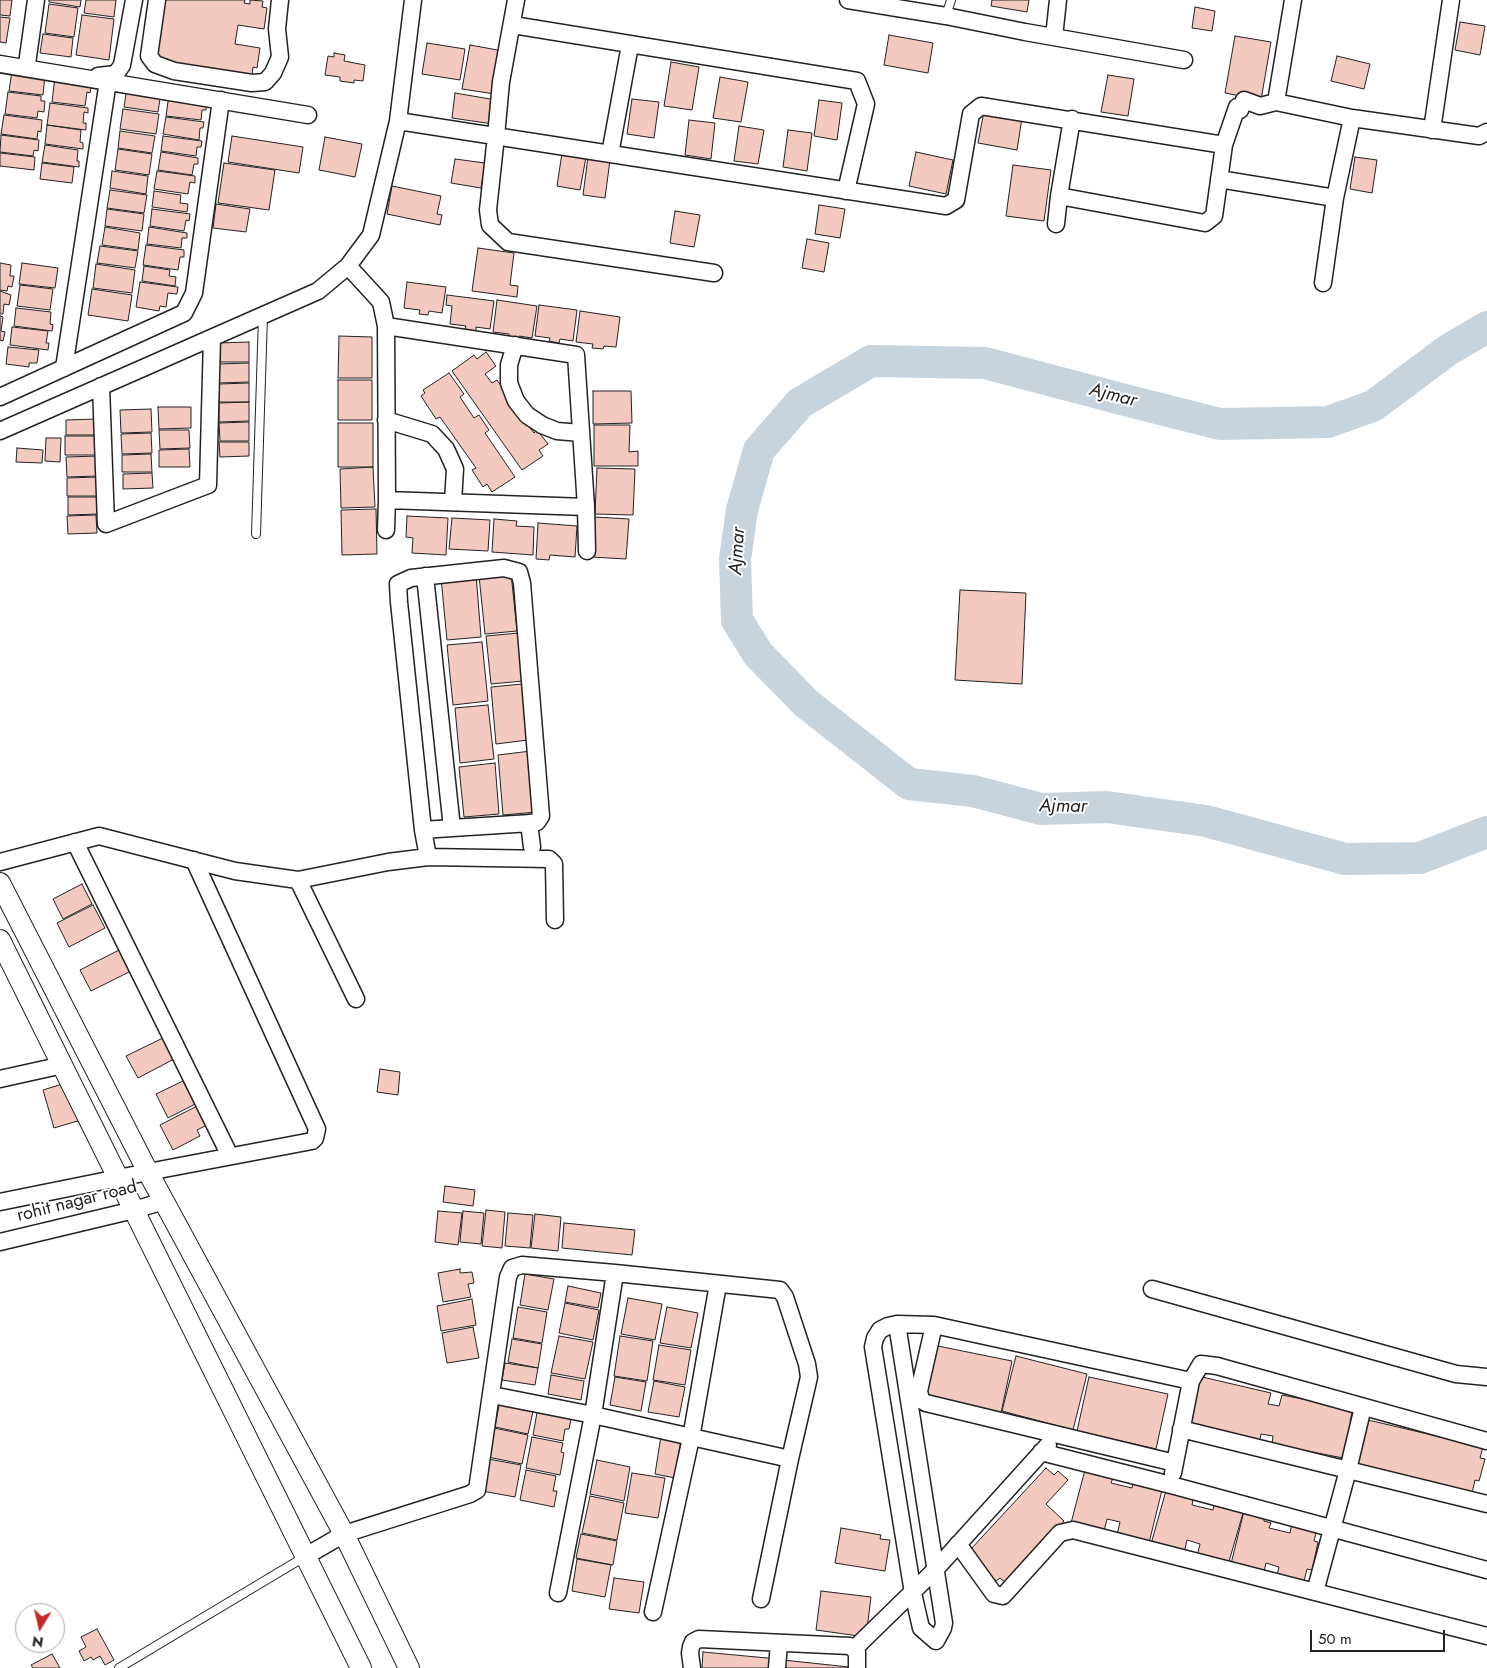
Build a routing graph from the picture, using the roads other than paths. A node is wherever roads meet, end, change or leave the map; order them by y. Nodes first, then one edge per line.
1 (36, 0) edge
2 (134, 0) edge
3 (157, 0) edge
4 (279, 0) edge
5 (413, 0) edge
6 (516, 0) edge
7 (848, 0) edge
8 (951, 0) edge
9 (1058, 0) edge
10 (1293, 0) edge
11 (1451, 0) edge
12 (946, 16) junction
13 (512, 25) junction
14 (1054, 37) junction
15 (630, 44) junction
16 (0, 59) edge
17 (1184, 60) dead end
18 (0, 64) edge
19 (27, 64) junction
20 (108, 81) junction
21 (221, 100) junction
22 (1276, 102) junction
23 (308, 114) dead end
24 (1352, 118) junction
25 (1072, 119) junction
26 (398, 121) junction
27 (1432, 130) junction
28 (1487, 132) edge
29 (496, 136) junction
30 (1224, 145) junction
31 (610, 154) junction
32 (1219, 179) junction
33 (846, 191) junction
34 (1059, 196) junction
35 (1335, 198) junction
36 (1056, 224) dead end
37 (348, 266) junction
38 (714, 273) dead end
39 (1323, 282) dead end
40 (263, 315) junction
41 (386, 326) junction
42 (212, 338) junction
43 (515, 345) junction
44 (64, 368) junction
45 (101, 386) junction
46 (0, 397) edge
47 (386, 420) junction
48 (0, 431) edge
49 (581, 433) junction
50 (387, 500) junction
51 (453, 502) junction
52 (586, 507) junction
53 (386, 530) dead end
54 (256, 534) dead end
55 (587, 551) dead end
56 (425, 576) junction
57 (529, 823) junction
58 (452, 828) junction
59 (423, 830) junction
60 (75, 842) junction
61 (532, 847) dead end
62 (428, 857) junction
63 (194, 860) junction
64 (0, 862) edge
65 (298, 880) junction
66 (0, 883) edge
67 (555, 920) dead end
68 (0, 940) edge
69 (7, 971) edge
70 (356, 999) dead end
71 (63, 1065) junction
72 (0, 1080) edge
73 (230, 1156) junction
74 (148, 1172) junction
75 (118, 1178) junction
76 (164, 1201) junction
77 (0, 1202) edge
78 (134, 1210) junction
79 (0, 1242) edge
80 (616, 1273) junction
81 (718, 1284) junction
82 (1152, 1289) dead end
83 (897, 1324) junction
84 (934, 1325) junction
85 (1487, 1377) edge
86 (1191, 1381) junction
87 (492, 1396) junction
88 (909, 1402) junction
89 (883, 1406) junction
90 (1362, 1407) junction
91 (593, 1416) junction
92 (1181, 1429) junction
93 (1056, 1435) junction
94 (691, 1438) junction
95 (1487, 1441) edge
96 (1041, 1452) junction
97 (790, 1459) junction
98 (1175, 1463) junction
99 (1348, 1470) junction
100 (1171, 1485) junction
101 (1487, 1504) edge
102 (1332, 1528) junction
103 (344, 1534) junction
104 (958, 1544) junction
105 (306, 1556) junction
106 (935, 1570) junction
107 (1487, 1570) edge
108 (1315, 1592) junction
109 (558, 1593) dead end
110 (912, 1593) junction
111 (761, 1599) dead end
112 (653, 1612) dead end
113 (1487, 1636) edge
114 (779, 1643) junction
115 (855, 1648) junction
116 (119, 1668) edge
117 (362, 1668) edge
118 (410, 1668) edge
119 (692, 1668) edge
120 (778, 1668) edge
121 (857, 1668) edge

1 - 19 street
2 - 19 street
3 - 4 street
5 - 26 street
6 - 13 street
7 - 12 street
8 - 12 lane
9 - 14 street
10 - 22 street
11 - 27 street
12 - 14 street
13 - 15 street
13 - 29 street
14 - 17 street
15 - 31 street
15 - 33 street
16 - 19 street
18 - 20 street
20 - 21 street
20 - 44 street
21 - 23 street
21 - 44 street
22 - 24 street
22 - 30 street
24 - 27 street
24 - 35 street
25 - 30 street
25 - 33 street
25 - 34 street
26 - 29 street
26 - 37 street
27 - 28 street
29 - 31 street
29 - 38 street
30 - 32 street
31 - 33 street
32 - 34 street
32 - 35 street
34 - 36 street
35 - 39 street
37 - 40 street
37 - 41 street
40 - 42 street
40 - 54 lane
41 - 43 street
41 - 47 street
42 - 45 street
42 - 45 street
43 - 49 street
43 - 49 street
44 - 46 street
45 - 48 street
47 - 50 street
47 - 51 street
49 - 52 street
50 - 51 street
50 - 53 street
51 - 52 street
52 - 55 street
56 - 57 street
56 - 58 street
56 - 59 street
57 - 58 street
57 - 61 street
58 - 59 street
59 - 62 street
60 - 63 street
60 - 64 street
60 - 73 street
62 - 65 street
62 - 67 street
63 - 65 street
63 - 73 street
65 - 70 street
66 - 74 street
68 - 69 street
69 - 71 street
71 - 72 street
71 - 75 street
73 - 74 street
74 - 75 street
74 - 76 street
75 - 77 street
75 - 78 street
76 - 78 street, rohit nagar road
76 - 103 street
78 - 79 street, rohit nagar road
78 - 105 street
80 - 81 street
80 - 87 street
80 - 91 street
81 - 94 street
81 - 97 street
82 - 85 street
83 - 84 street
83 - 88 street
83 - 89 street
84 - 86 street
84 - 93 street
86 - 90 street
86 - 92 street
87 - 91 street
87 - 103 street
88 - 89 street
88 - 106 street
89 - 110 street
90 - 95 street
90 - 99 street
91 - 94 street
91 - 109 street
92 - 98 street
92 - 99 street
93 - 96 street
93 - 98 street
94 - 97 street
94 - 112 street
96 - 100 street
96 - 104 street
97 - 111 street
98 - 100 street
99 - 101 street
99 - 102 street
100 - 102 street
102 - 107 street
102 - 108 street
103 - 105 street
103 - 118 street
104 - 106 street
104 - 108 street
105 - 116 lane
105 - 117 street
106 - 110 street
106 - 110 street
108 - 113 street
110 - 115 street
114 - 115 street
114 - 119 street
114 - 120 street
115 - 121 street

